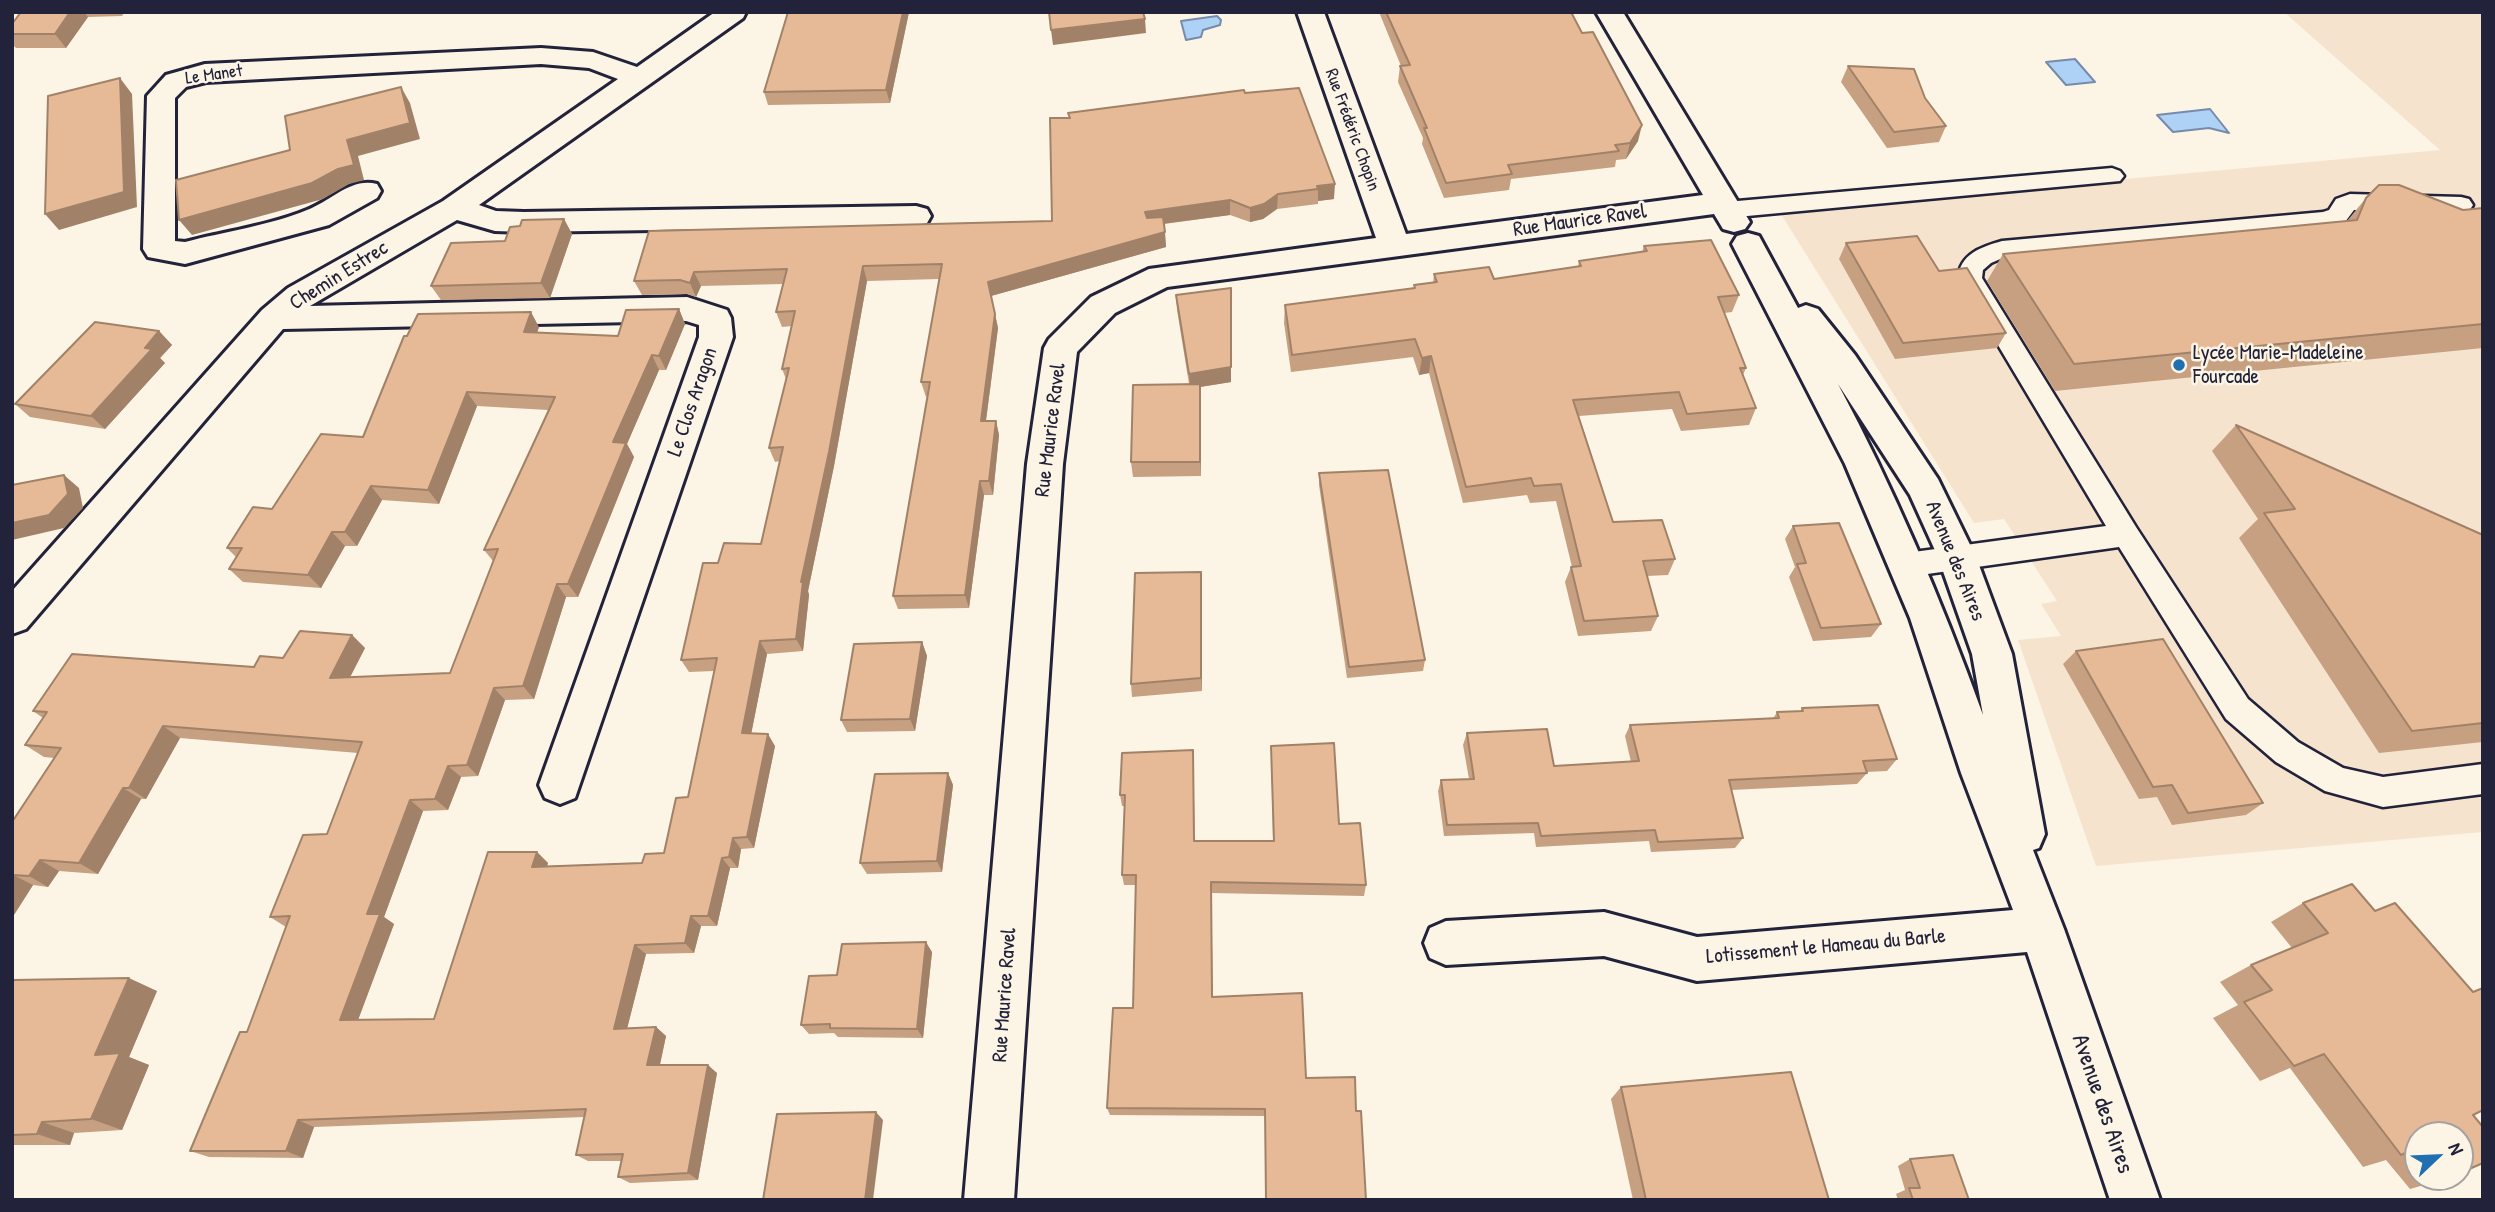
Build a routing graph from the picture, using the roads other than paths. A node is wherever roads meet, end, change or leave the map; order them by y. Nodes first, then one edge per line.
1 (733, 12) edge
2 (1310, 12) edge
3 (1609, 12) edge
4 (641, 78) junction
5 (2112, 176) dead end
6 (366, 191) dead end
7 (2461, 205) dead end
8 (1724, 207) junction
9 (454, 208) junction
10 (916, 216) dead end
11 (1748, 244) junction
12 (1395, 247) junction
13 (274, 318) junction
14 (2126, 535) junction
15 (1957, 557) junction
16 (1906, 565) junction
17 (12, 618) edge
18 (2483, 779) edge
19 (560, 785) dead end
20 (2042, 929) junction
21 (1446, 943) dead end
22 (989, 1200) edge
23 (2135, 1200) edge

1 - 4 street, Chemin Estrec
2 - 12 street, Rue Frédéric Chopin
3 - 8 street, Avenue des Aires
4 - 6 street, Le Manet
4 - 9 street, Chemin Estrec
5 - 8 lane
7 - 14 lane
8 - 11 street, Avenue des Aires
8 - 12 street, Rue Maurice Ravel
9 - 10 street
9 - 13 street, Chemin Estrec
11 - 15 street, Avenue des Aires
11 - 16 street, Avenue des Aires
12 - 22 street, Rue Maurice Ravel
13 - 17 street, Chemin Estrec
13 - 19 street, Le Clos Aragon
14 - 15 lane
14 - 18 lane
15 - 16 lane
15 - 20 street, Avenue des Aires
16 - 20 street, Avenue des Aires
20 - 21 street, Lotissement le Hameau du Barle
20 - 23 street, Avenue des Aires

